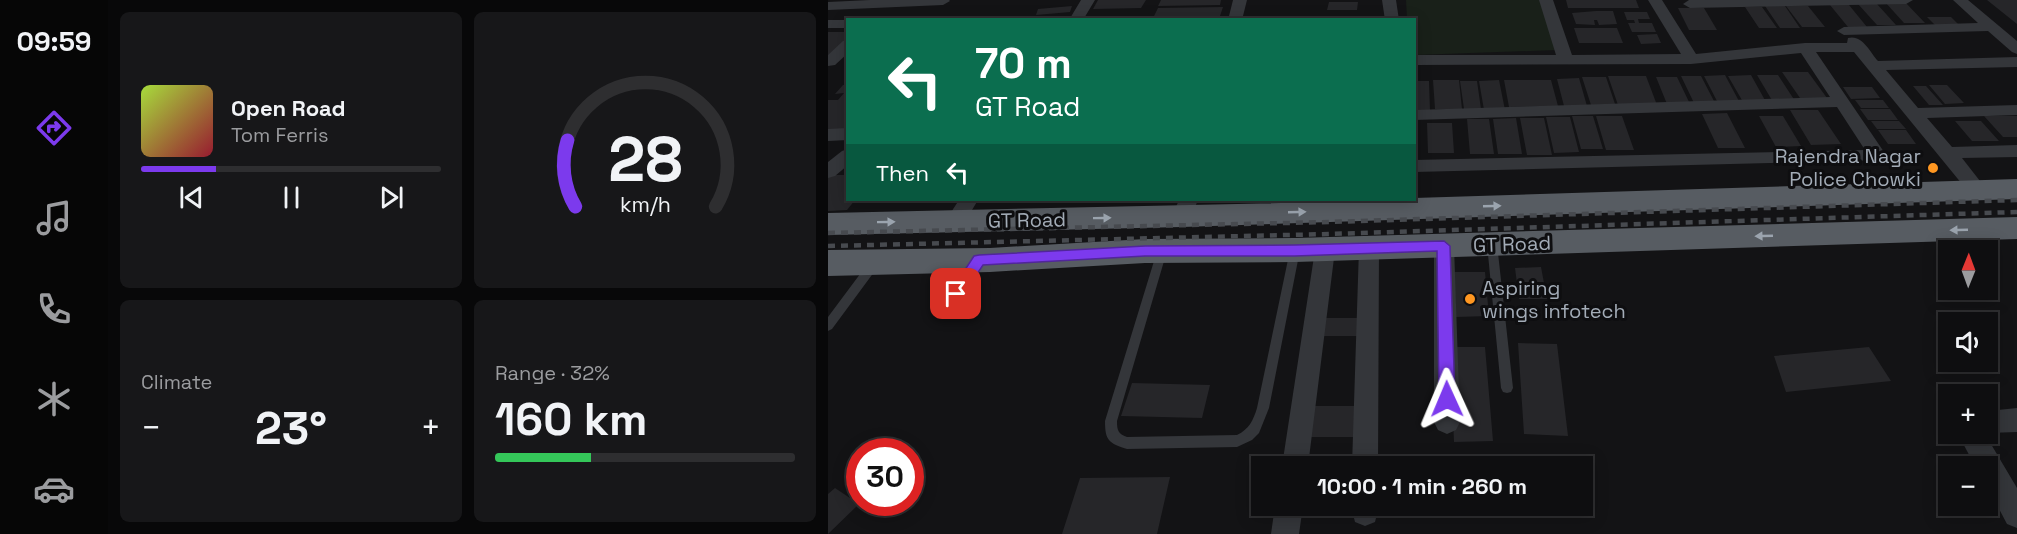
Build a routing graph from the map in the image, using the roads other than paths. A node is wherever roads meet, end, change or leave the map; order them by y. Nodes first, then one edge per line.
1 (832, 0) edge
2 (1088, 0) edge
3 (1240, 0) edge
4 (1389, 0) edge
5 (1546, 0) edge
6 (1655, 0) edge
7 (1906, 0) edge
8 (1960, 0) edge
9 (943, 1) edge
10 (1690, 4) dead end
11 (828, 5) edge
12 (1077, 18) edge
13 (1236, 18) edge
14 (1392, 18) edge
15 (828, 24) edge
16 (846, 24) edge
17 (1996, 31) junction
18 (2017, 34) edge
19 (1852, 39) junction
20 (846, 47) edge
21 (1805, 48) junction
22 (2017, 49) edge
23 (1691, 59) junction
24 (1416, 60) edge
25 (1566, 61) junction
26 (2017, 62) edge
27 (835, 64) edge
28 (1874, 66) junction
29 (1841, 102) junction
30 (2017, 110) edge
31 (1914, 113) junction
32 (1416, 115) edge
33 (846, 134) edge
34 (828, 135) edge
35 (2017, 151) edge
36 (1947, 153) junction
37 (846, 157) edge
38 (1416, 166) edge
39 (828, 172) edge
40 (2017, 189) edge
41 (1978, 190) junction
42 (1185, 208) edge
43 (962, 210) edge
44 (828, 224) edge
45 (2017, 228) edge
46 (1492, 244) junction
47 (1444, 246) junction
48 (1369, 248) junction
49 (1310, 250) junction
50 (1162, 251) junction
51 (979, 260) junction
52 (875, 262) junction
53 (828, 263) edge
54 (947, 307) dead end
55 (828, 326) edge
56 (1506, 388) dead end
57 (2017, 420) edge
58 (1998, 421) edge
59 (1447, 422) dead end
60 (1977, 444) edge
61 (1295, 456) edge
62 (1365, 456) edge
63 (2017, 514) edge
64 (1288, 516) edge
65 (1285, 534) edge

1 - 11 street
2 - 12 street
3 - 13 street
4 - 14 street
5 - 25 street
6 - 23 street
7 - 10 street
8 - 17 street
9 - 11 street
15 - 16 street
17 - 18 street
17 - 19 street
17 - 22 street
19 - 21 street
19 - 28 street
20 - 27 street
21 - 23 street
21 - 29 street
23 - 25 street
24 - 25 street
26 - 28 street
28 - 31 street
29 - 32 street
29 - 38 street
30 - 31 street
31 - 36 street
33 - 34 street
35 - 36 street
36 - 41 street
37 - 39 street
40 - 41 highway, GT Road
42 -> 41 highway, GT Road
43 -> 42 highway, GT Road
44 -> 43 highway, GT Road
45 -> 46 highway, GT Road
46 - 47 highway, GT Road
46 - 56 lane
47 - 48 highway, GT Road
47 - 59 street
48 - 49 highway, GT Road
48 - 62 street
49 - 50 highway, GT Road
49 - 50 lane
49 - 61 street
50 - 51 highway, GT Road
51 - 52 highway, GT Road
51 - 54 lane
52 - 53 highway, GT Road
52 - 55 lane
57 - 58 street
60 - 63 street
64 - 65 street

